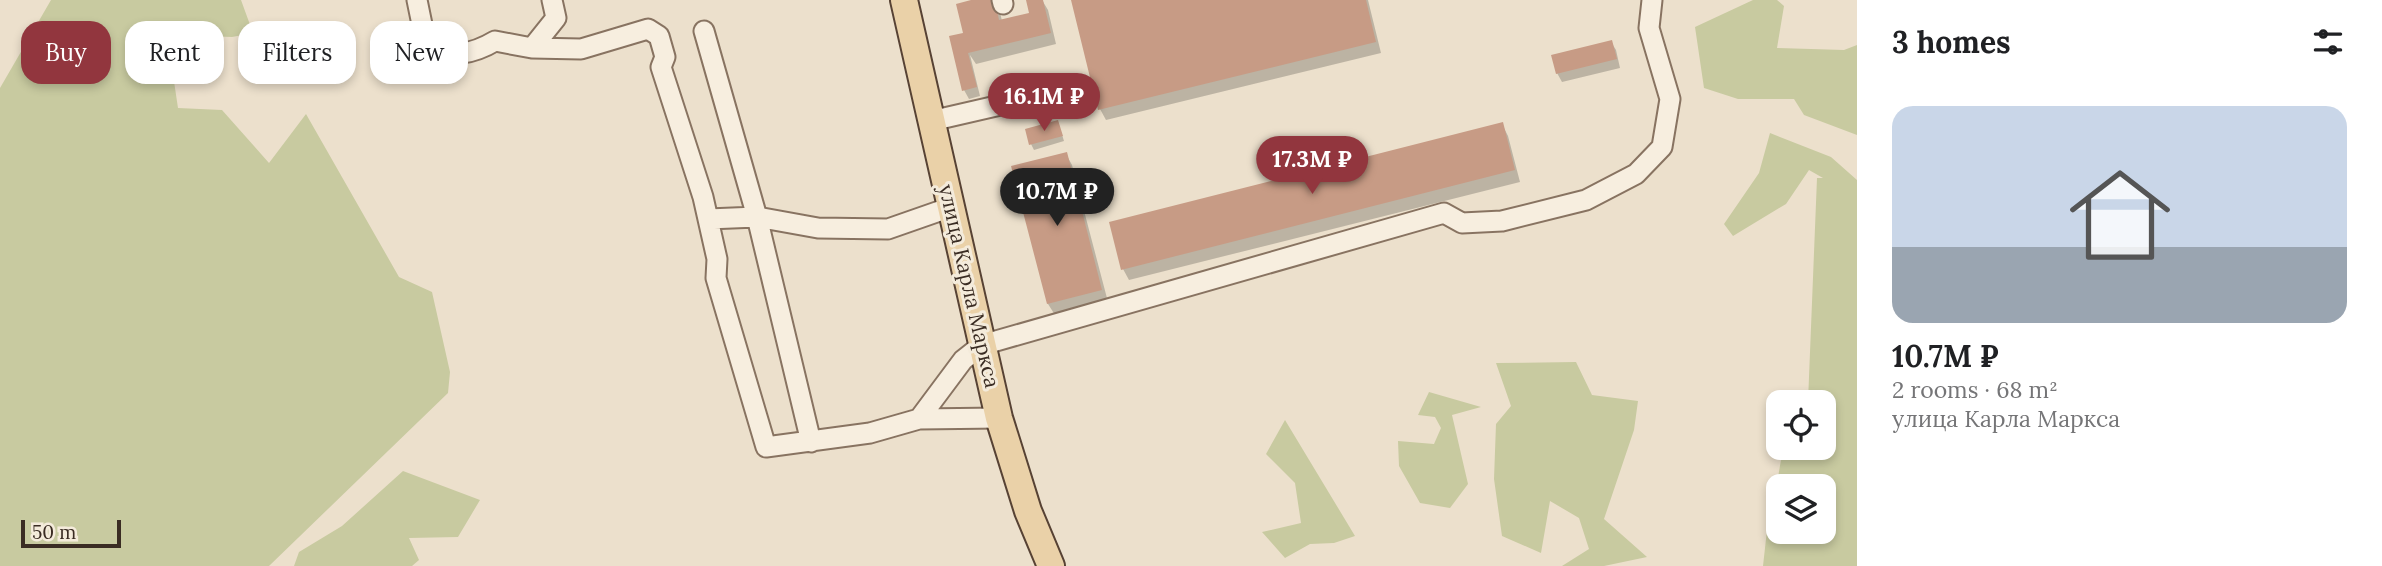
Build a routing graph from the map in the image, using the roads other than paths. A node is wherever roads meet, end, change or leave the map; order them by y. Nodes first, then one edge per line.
1 (417, 0) edge
2 (552, 0) edge
3 (904, 0) edge
4 (1652, 0) edge
5 (704, 31) dead end
6 (532, 48) junction
7 (1062, 91) dead end
8 (931, 121) junction
9 (951, 207) junction
10 (757, 217) junction
11 (708, 219) junction
12 (982, 345) junction
13 (947, 382) junction
14 (957, 417) junction
15 (999, 418) junction
16 (919, 419) junction
17 (811, 442) junction
18 (1051, 566) edge

1 - 6 lane
2 - 6 lane
3 - 8 main road, улица Карла Маркса
4 - 12 lane
5 - 10 lane
6 - 11 lane
7 - 8 lane
8 - 9 main road, улица Карла Маркса
9 - 10 lane
9 - 12 main road, улица Карла Маркса
10 - 11 lane
10 - 17 lane
11 - 17 lane
12 - 13 lane
12 - 15 main road, улица Карла Маркса
13 - 14 lane
13 - 16 lane
14 - 15 lane
14 - 16 lane
15 - 18 main road, улица Карла Маркса
16 - 17 lane

